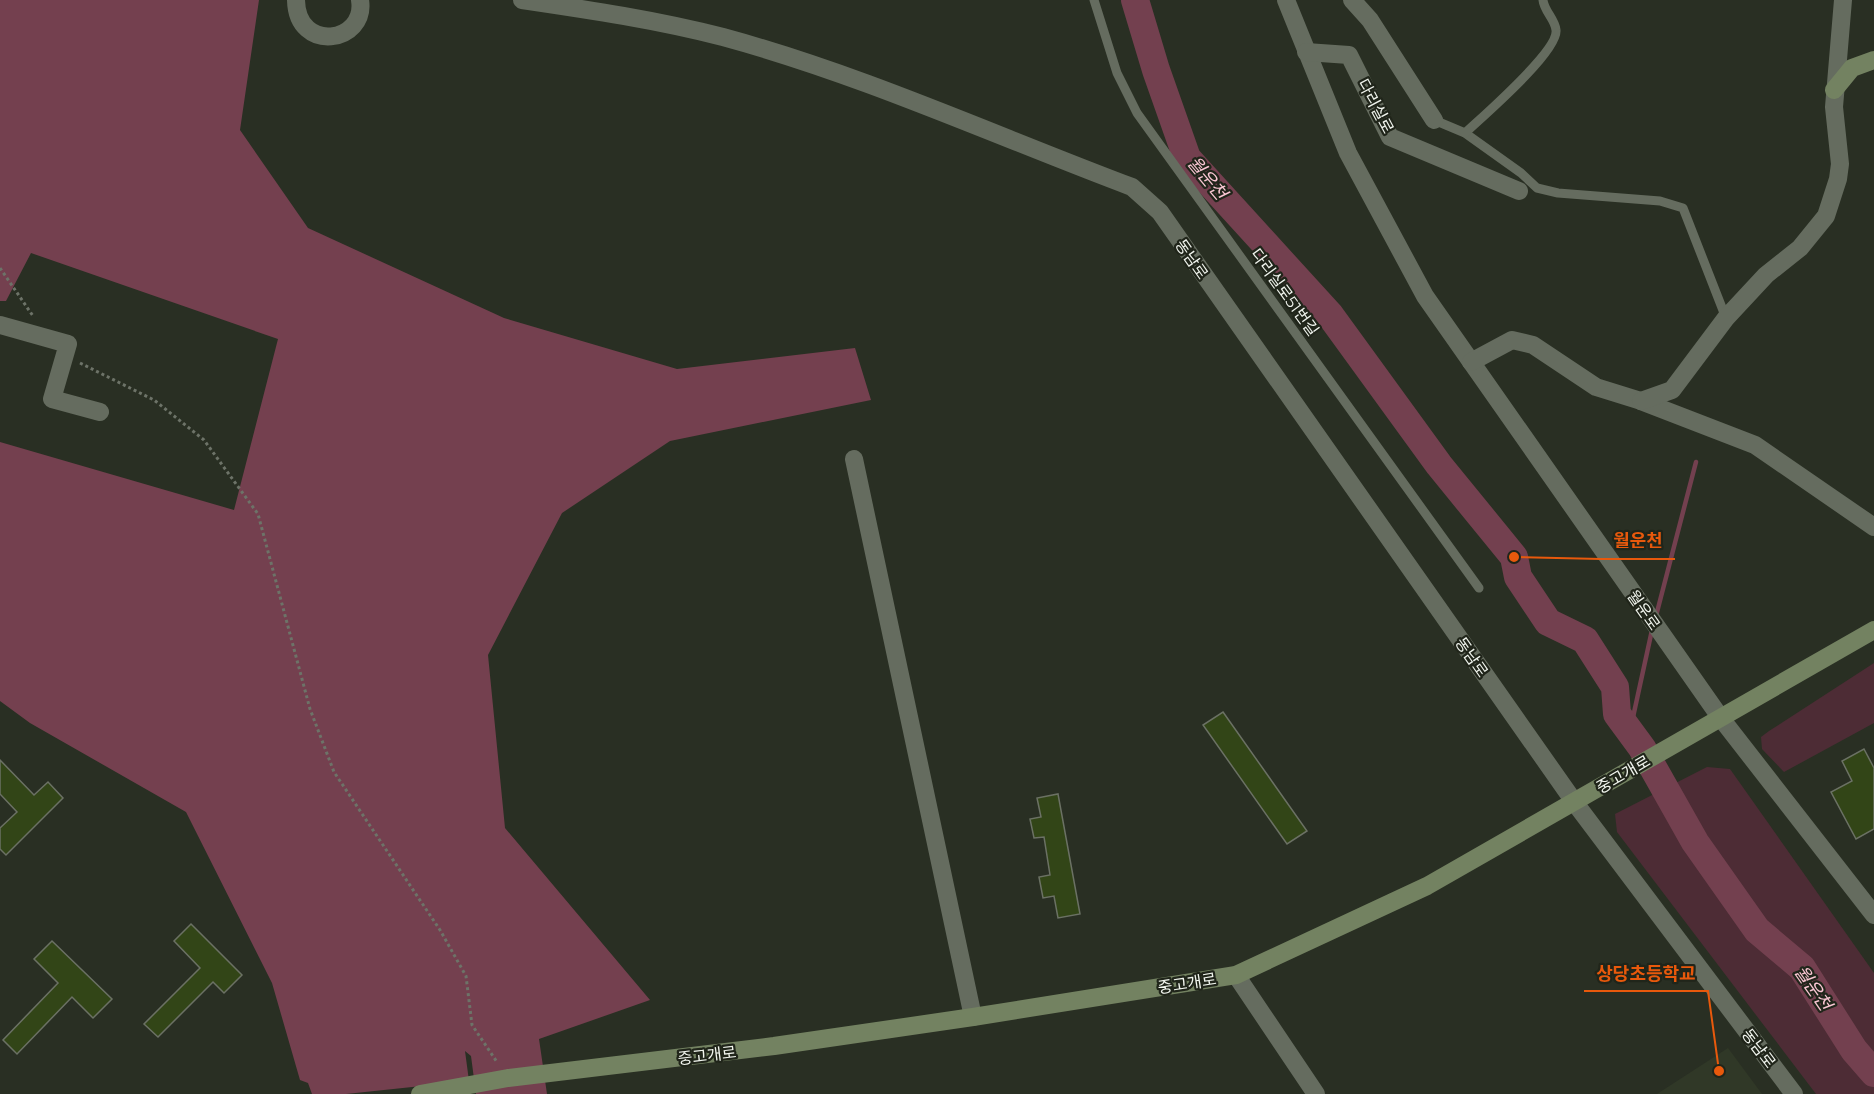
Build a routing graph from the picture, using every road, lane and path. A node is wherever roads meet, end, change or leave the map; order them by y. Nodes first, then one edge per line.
1 (296, 0) edge
2 (360, 0) edge
3 (522, 0) edge
4 (1094, 0) edge
5 (1286, 0) edge
6 (1352, 0) edge
7 (1543, 0) edge
8 (1843, 0) edge
9 (1306, 52) junction
10 (1874, 60) edge
11 (1834, 90) junction
12 (1434, 120) joint
13 (1465, 133) junction
14 (1519, 191) dead end
15 (0, 268) edge
16 (1726, 318) junction
17 (36, 321) dead end
18 (0, 325) edge
19 (75, 361) dead end
20 (1471, 362) junction
21 (1641, 401) junction
22 (100, 412) dead end
23 (854, 459) dead end
24 (1874, 527) edge
25 (1479, 588) dead end
26 (1874, 630) edge
27 (1720, 717) junction
28 (1575, 803) junction
29 (1874, 915) edge
30 (1236, 975) junction
31 (973, 1017) junction
32 (508, 1078) junction
33 (420, 1094) edge
34 (1316, 1094) edge
35 (1794, 1094) edge

1 - 2 street
3 - 28 street, 동남로
4 - 25 lane, 다리실로51번길
5 - 9 street
6 - 12 street
7 - 13 lane
8 - 11 street
9 - 14 street, 다리실로
9 - 20 street, 월운로
10 - 11 street
11 - 16 street
12 - 13 lane
13 - 16 lane
15 - 17 path
16 - 21 street
18 - 22 street
19 - 32 path
20 - 21 street
20 - 27 street, 월운로
21 - 24 street
23 - 31 street
26 - 27 street, 중고개로
27 - 28 street, 중고개로
27 - 29 street, 월운로
28 - 30 street, 중고개로
28 - 35 street, 동남로
30 - 31 street, 중고개로
30 - 34 street
31 - 32 street, 중고개로
32 - 33 street, 중고개로

